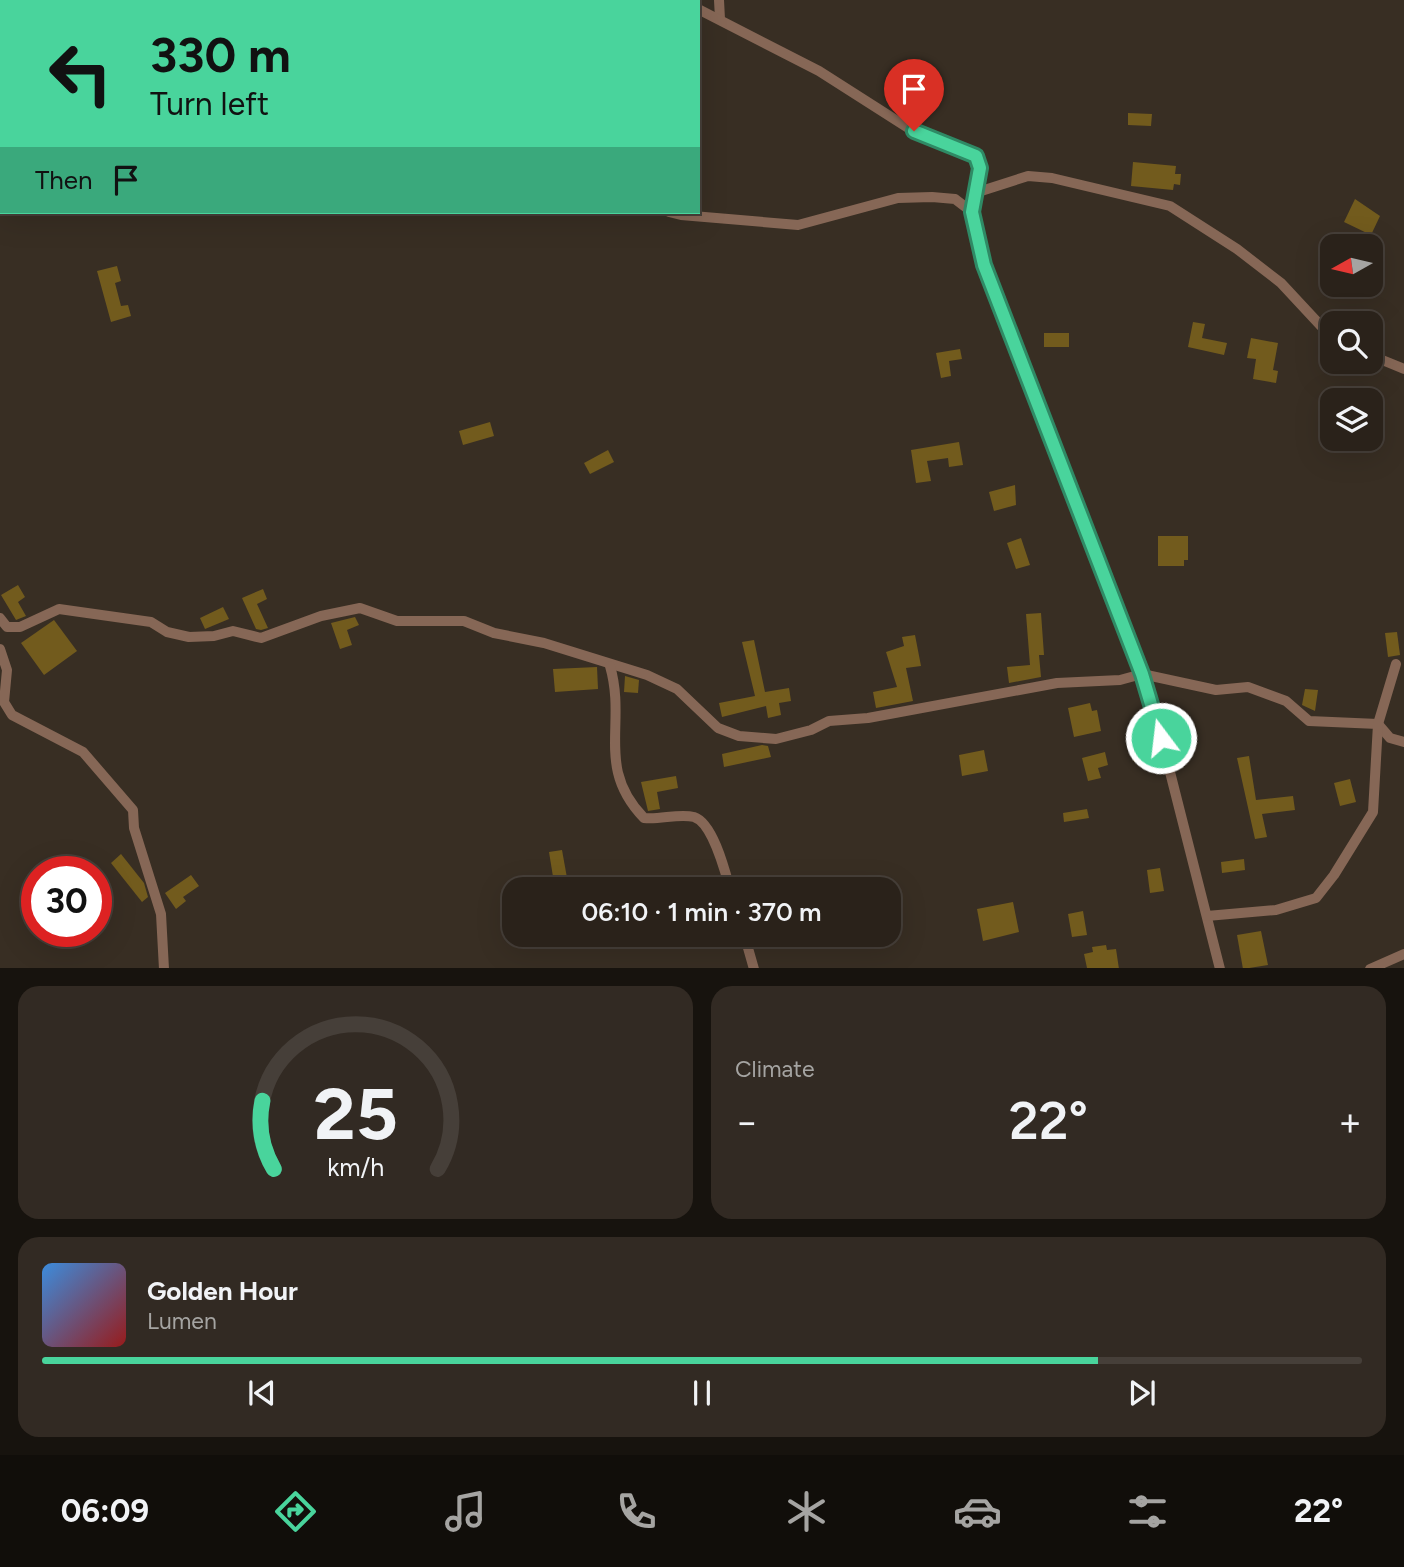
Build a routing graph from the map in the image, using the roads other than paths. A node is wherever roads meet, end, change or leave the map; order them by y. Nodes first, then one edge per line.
1 (719, 0) edge
2 (700, 10) edge
3 (720, 19) junction
4 (975, 193) junction
5 (972, 212) junction
6 (678, 214) edge
7 (1320, 325) edge
8 (1383, 360) edge
9 (1404, 369) edge
10 (0, 618) edge
11 (0, 649) edge
12 (1396, 664) dead end
13 (610, 666) junction
14 (1142, 674) junction
15 (1378, 723) junction
16 (1404, 742) edge
17 (727, 877) edge
18 (1207, 916) junction
19 (748, 947) edge
20 (1404, 954) edge
21 (164, 968) edge
22 (754, 968) edge
23 (1220, 968) edge
24 (1370, 968) edge

1 - 3 street
2 - 3 street
3 - 4 street
4 - 5 street
4 - 7 street
5 - 6 street
5 - 14 street
8 - 9 street
10 - 13 street
11 - 21 street
12 - 15 street
13 - 14 street
13 - 17 street
14 - 15 street
14 - 18 street
15 - 16 street
15 - 18 street
18 - 23 street
19 - 22 street
20 - 24 street

